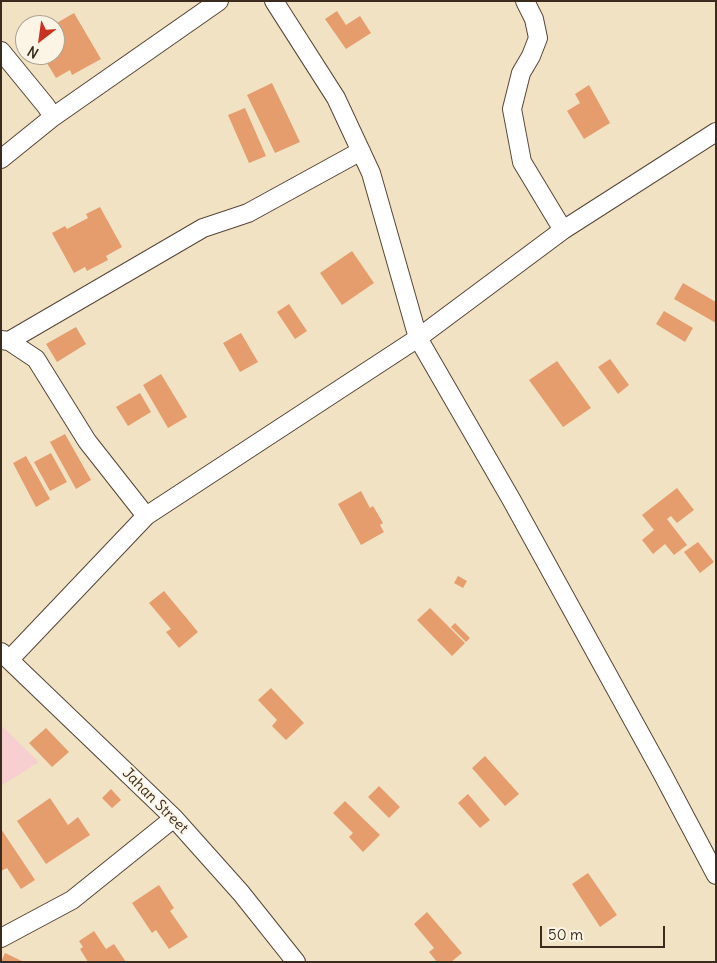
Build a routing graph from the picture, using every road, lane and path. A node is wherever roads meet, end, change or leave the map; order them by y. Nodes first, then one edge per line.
1 (219, 1) edge
2 (274, 1) edge
3 (525, 1) edge
4 (1, 51) edge
5 (53, 117) junction
6 (716, 132) edge
7 (361, 151) junction
8 (1, 159) edge
9 (563, 230) junction
10 (418, 338) junction
11 (5, 340) edge
12 (146, 516) junction
13 (6, 655) edge
14 (174, 818) junction
15 (716, 875) edge
16 (1, 938) edge
17 (296, 962) edge

1 - 5 street
2 - 7 street
3 - 9 street
4 - 5 street
5 - 8 street
6 - 9 street
7 - 10 street
7 - 11 street
9 - 10 street
10 - 12 street
10 - 15 street
11 - 12 street
12 - 13 street
13 - 14 street, Jahan Street
14 - 16 street
14 - 17 street, Jahan Street

